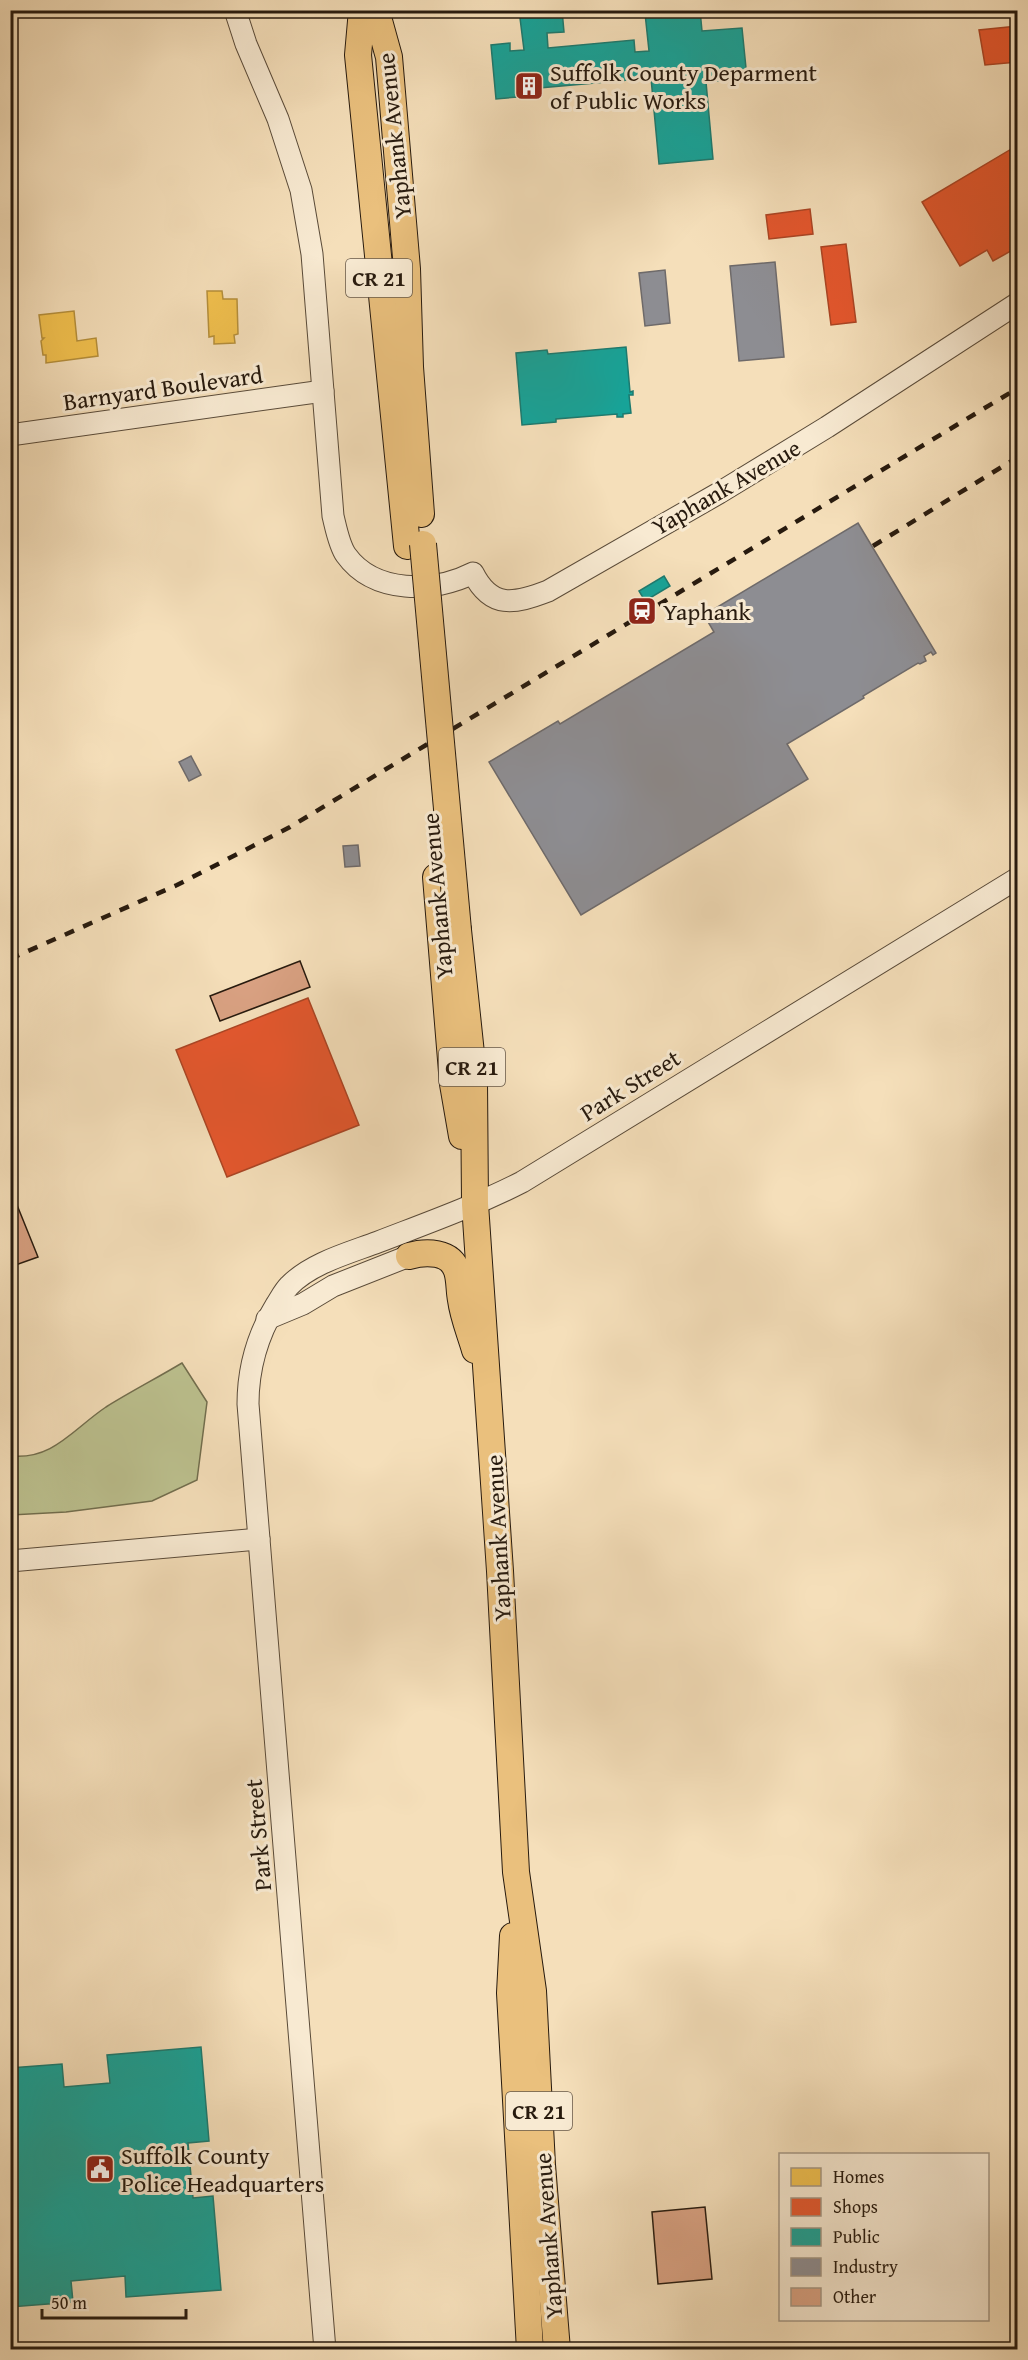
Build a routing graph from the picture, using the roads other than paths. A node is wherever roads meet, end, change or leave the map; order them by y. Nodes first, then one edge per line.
1 (235, 10) edge
2 (362, 10) edge
3 (376, 10) edge
4 (1017, 303) edge
5 (323, 392) junction
6 (10, 435) edge
7 (415, 545) junction
8 (1017, 878) edge
9 (475, 1204) junction
10 (409, 1256) joint
11 (267, 1319) junction
12 (490, 1400) junction
13 (259, 1539) junction
14 (10, 1561) edge
15 (516, 1872) junction
16 (325, 2349) edge
17 (530, 2349) edge
18 (557, 2349) edge

1 - 5 street, Yaphank Avenue
2 - 7 main road, Yaphank Avenue / CR 21
3 - 7 main road, Yaphank Avenue / CR 21
4 - 5 street, Yaphank Avenue
5 - 6 street, Barnyard Boulevard
7 - 9 main road, Yaphank Avenue / CR 21
8 - 9 street, Park Street
9 - 11 street, Park Street
9 - 12 main road, Yaphank Avenue / CR 21
10 - 11 street
10 - 12 main road
11 - 13 street, Park Street
12 - 15 main road, Yaphank Avenue / CR 21
13 - 14 street
13 - 16 street, Park Street
15 - 17 main road, Yaphank Avenue / CR 21
15 - 18 main road, Yaphank Avenue / CR 21

